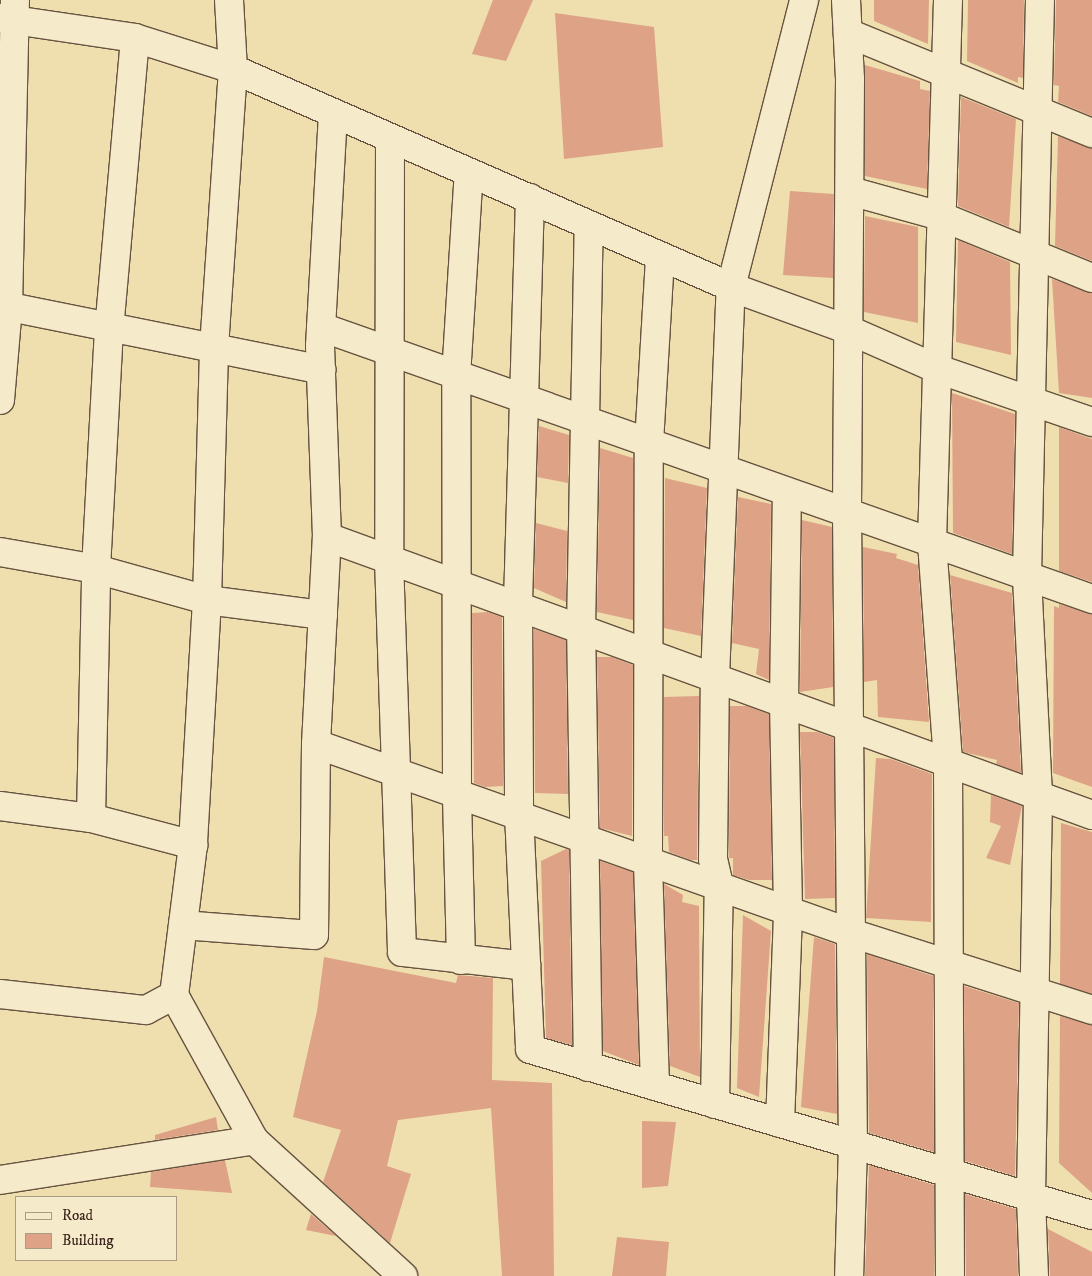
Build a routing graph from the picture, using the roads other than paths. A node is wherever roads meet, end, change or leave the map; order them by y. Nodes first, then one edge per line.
1 (229, 0) edge
2 (804, 0) edge
3 (846, 0) edge
4 (948, 0) edge
5 (1040, 0) edge
6 (10, 12) edge
7 (848, 34) junction
8 (135, 38) junction
9 (233, 69) junction
10 (945, 75) junction
11 (333, 113) junction
12 (1038, 114) junction
13 (1092, 133) edge
14 (390, 138) junction
15 (469, 172) junction
16 (850, 191) junction
17 (530, 198) junction
18 (940, 216) junction
19 (589, 224) junction
20 (1034, 255) junction
21 (660, 256) junction
22 (1092, 278) edge
23 (730, 287) junction
24 (4, 306) edge
25 (321, 327) junction
26 (109, 330) junction
27 (849, 330) junction
28 (214, 350) junction
29 (390, 353) junction
30 (935, 368) junction
31 (321, 370) junction
32 (456, 376) junction
33 (0, 400) edge
34 (525, 400) junction
35 (1031, 401) junction
36 (584, 421) junction
37 (1092, 422) edge
38 (648, 443) junction
39 (722, 469) junction
40 (787, 492) junction
41 (847, 513) junction
42 (326, 536) junction
43 (932, 543) junction
44 (0, 552) edge
45 (389, 559) junction
46 (96, 569) junction
47 (1027, 576) junction
48 (456, 584) junction
49 (1092, 599) edge
50 (207, 600) junction
51 (518, 606) junction
52 (323, 616) junction
53 (581, 629) junction
54 (648, 653) junction
55 (715, 678) junction
56 (784, 702) junction
57 (849, 726) junction
58 (316, 744) junction
59 (948, 762) junction
60 (398, 770) junction
61 (457, 791) junction
62 (1038, 795) junction
63 (0, 806) edge
64 (519, 814) junction
65 (1092, 815) edge
66 (91, 818) junction
67 (583, 836) junction
68 (193, 845) junction
69 (648, 860) junction
70 (719, 885) junction
71 (788, 910) junction
72 (183, 925) junction
73 (851, 933) junction
74 (461, 960) junction
75 (947, 964) junction
76 (526, 966) junction
77 (1034, 991) junction
78 (0, 994) edge
79 (174, 995) junction
80 (1092, 1010) edge
81 (588, 1067) junction
82 (656, 1086) junction
83 (715, 1104) junction
84 (780, 1123) junction
85 (254, 1140) junction
86 (853, 1144) junction
87 (947, 1172) junction
88 (0, 1180) edge
89 (1031, 1197) junction
90 (1092, 1215) edge
91 (404, 1276) edge
92 (848, 1276) edge
93 (950, 1276) edge
94 (1034, 1276) edge

1 - 9 street
2 - 23 street
3 - 7 street
4 - 10 street
5 - 12 street
6 - 8 street
6 - 24 street
7 - 10 street
7 - 16 street
8 - 9 street
8 - 26 street
9 - 11 street
9 - 28 street
10 - 12 street
10 - 18 street
11 - 14 street
11 - 25 street
12 - 13 street
12 - 20 street
14 - 15 street
14 - 29 street
15 - 17 street
15 - 32 street
16 - 18 street
16 - 27 street
17 - 19 street
17 - 34 street
18 - 20 street
18 - 30 street
19 - 21 street
19 - 36 street
20 - 22 street
20 - 35 street
21 - 23 street
21 - 38 street
23 - 27 street
23 - 39 street
24 - 26 street
24 - 33 street
25 - 29 street
25 - 31 street
26 - 28 street
26 - 46 street
27 - 30 street
27 - 41 street
28 - 31 street
28 - 50 street
29 - 32 street
29 - 45 street
30 - 35 street
30 - 43 street
31 - 42 street
32 - 34 street
32 - 48 street
34 - 36 street
34 - 51 street
35 - 37 street
35 - 47 street
36 - 38 street
36 - 53 street
38 - 39 street
38 - 54 street
39 - 40 street
39 - 55 street
40 - 41 street
40 - 56 street
41 - 43 street
41 - 57 street
42 - 45 street
42 - 52 street
43 - 47 street
43 - 59 street
44 - 46 street
45 - 48 street
45 - 60 street
46 - 50 street
46 - 66 street
47 - 49 street
47 - 62 street
48 - 51 street
48 - 61 street
50 - 52 street
50 - 68 street
51 - 53 street
51 - 64 street
52 - 58 street
53 - 54 street
53 - 67 street
54 - 55 street
54 - 69 street
55 - 56 street
55 - 70 street
56 - 57 street
56 - 71 street
57 - 59 street
57 - 73 street
58 - 60 street
58 - 72 street
59 - 62 street
59 - 75 street
60 - 61 street
60 - 74 street
61 - 64 street
61 - 74 street
62 - 65 street
62 - 77 street
63 - 66 street
64 - 67 street
64 - 76 street
66 - 68 street
67 - 69 street
67 - 81 street
68 - 72 street
69 - 70 street
69 - 82 street
70 - 71 street
70 - 83 street
71 - 73 street
71 - 84 street
72 - 79 street
73 - 75 street
73 - 86 street
74 - 76 street
75 - 77 street
75 - 87 street
76 - 81 street
77 - 80 street
77 - 89 street
78 - 79 street
79 - 85 street
81 - 82 street
82 - 83 street
83 - 84 street
84 - 86 street
85 - 88 street
85 - 91 street
86 - 87 street
86 - 92 street
87 - 89 street
87 - 93 street
89 - 90 street
89 - 94 street

